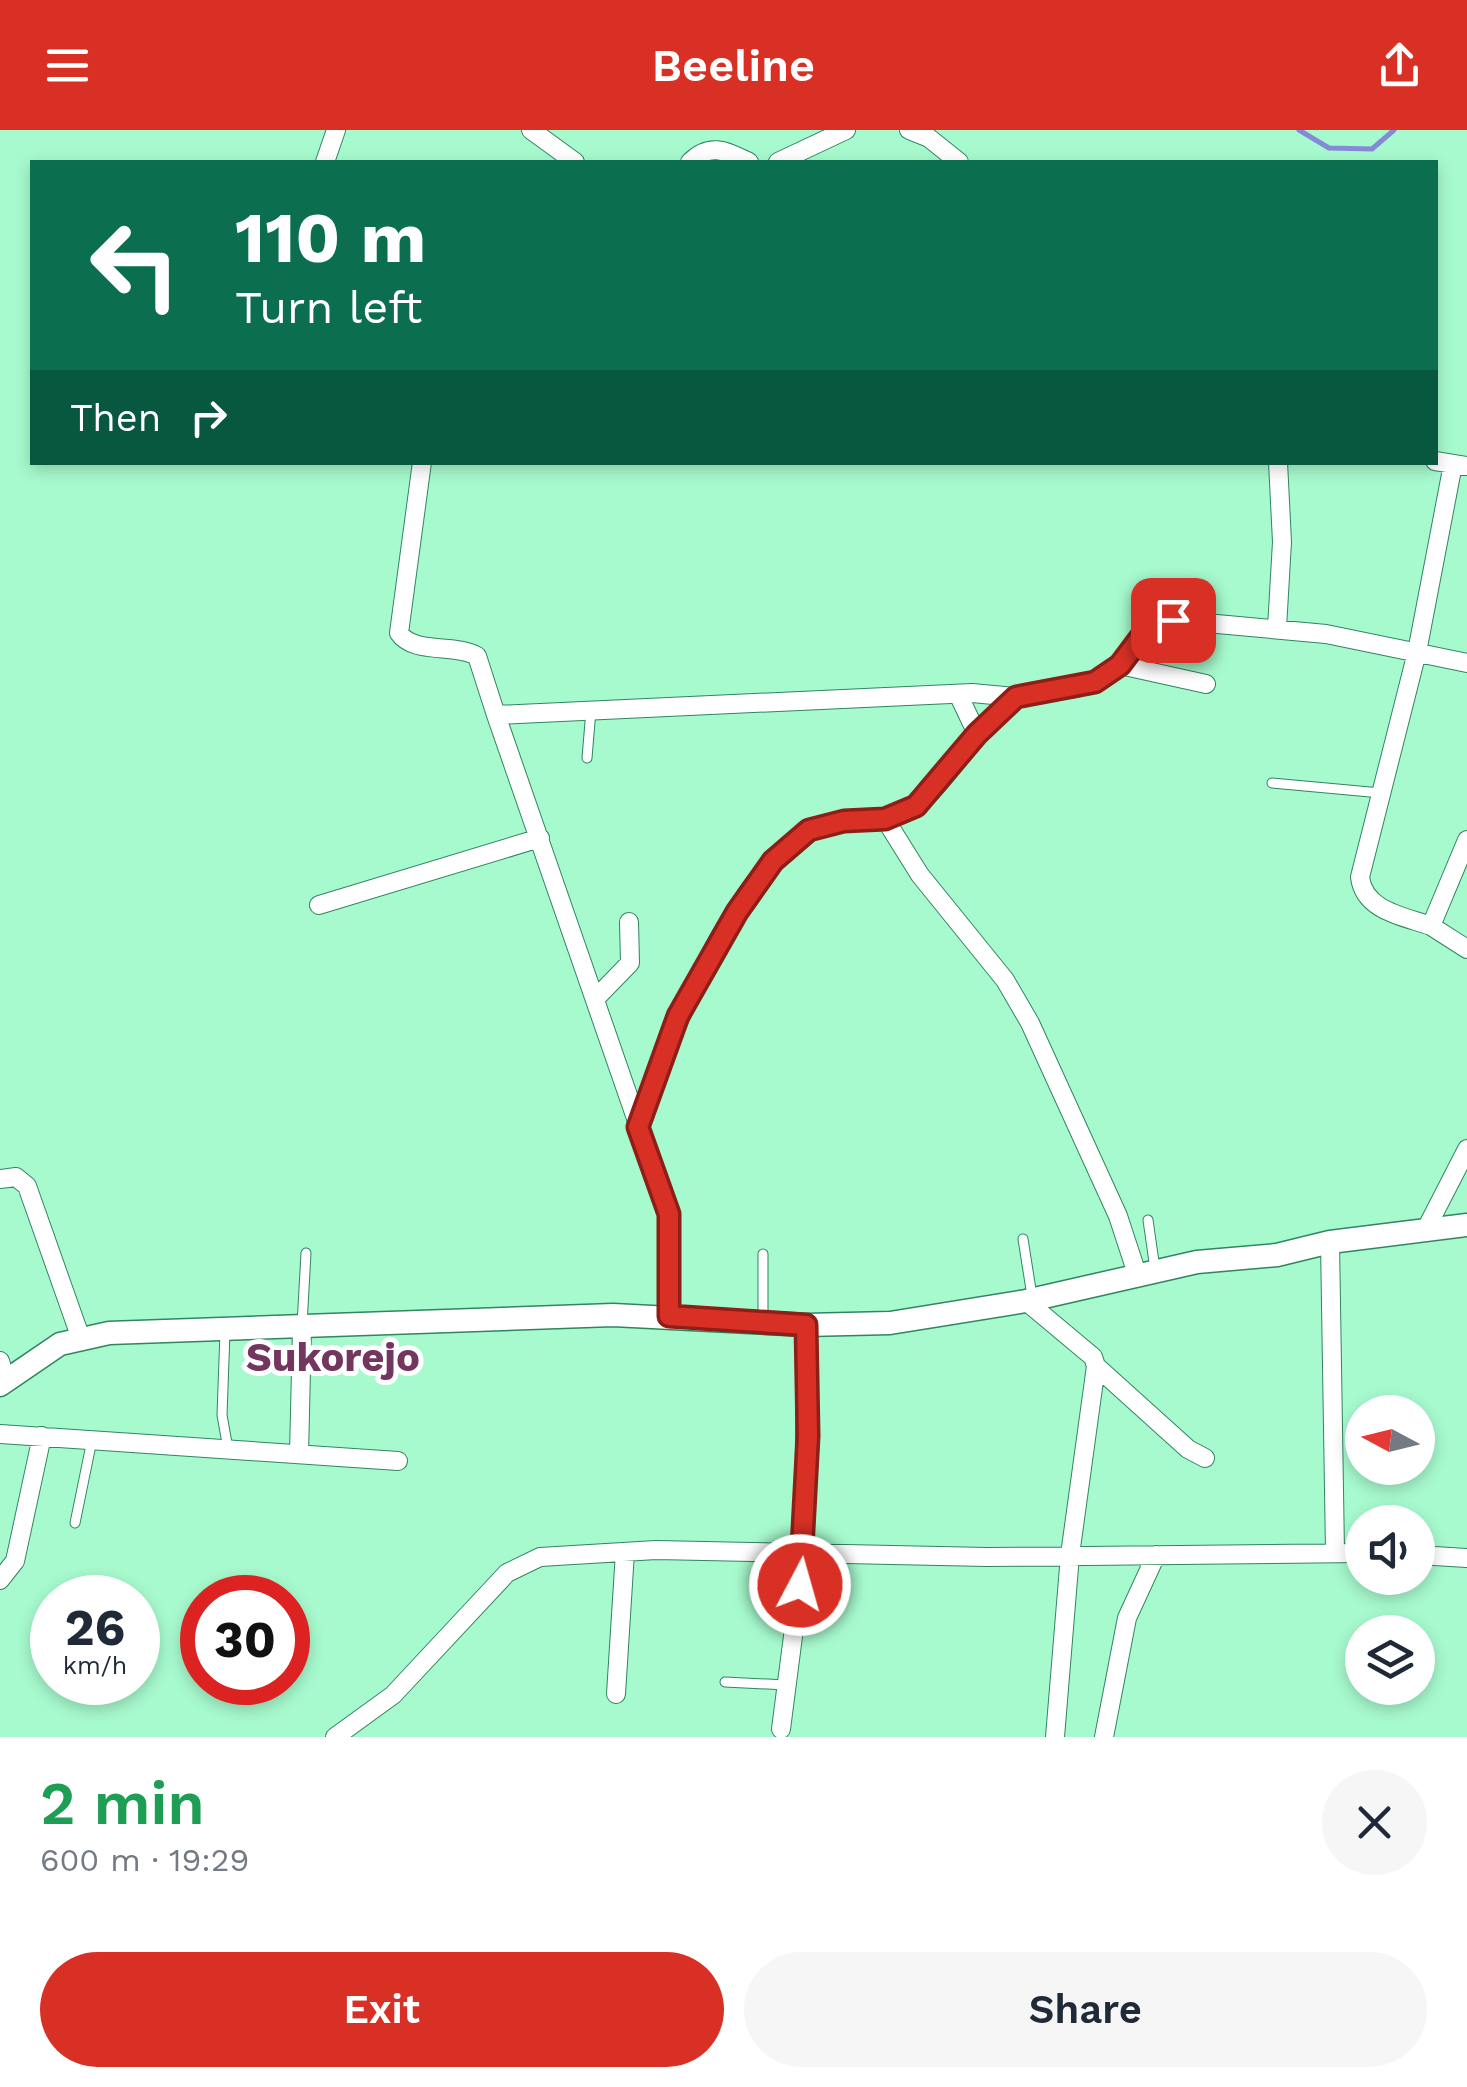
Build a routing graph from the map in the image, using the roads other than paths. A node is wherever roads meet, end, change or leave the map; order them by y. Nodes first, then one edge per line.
1 (336, 130) edge
2 (531, 130) edge
3 (846, 130) edge
4 (909, 130) edge
5 (326, 160) edge
6 (572, 160) edge
7 (692, 160) edge
8 (744, 160) edge
9 (782, 160) edge
10 (957, 160) edge
11 (1452, 463) edge
12 (422, 465) edge
13 (1278, 465) edge
14 (1278, 628) junction
15 (1417, 652) junction
16 (1467, 663) edge
17 (1120, 665) junction
18 (1206, 684) dead end
19 (958, 694) junction
20 (1016, 697) junction
21 (591, 707) junction
22 (496, 715) junction
23 (977, 734) junction
24 (587, 758) dead end
25 (1272, 784) dead end
26 (1381, 793) junction
27 (885, 819) junction
28 (540, 838) junction
29 (1467, 840) edge
30 (320, 906) dead end
31 (630, 922) dead end
32 (1432, 926) junction
33 (1467, 949) edge
34 (595, 999) junction
35 (638, 1127) junction
36 (1467, 1149) edge
37 (0, 1180) edge
38 (1148, 1220) dead end
39 (1467, 1226) edge
40 (1427, 1227) junction
41 (1023, 1240) dead end
42 (1330, 1242) junction
43 (306, 1253) dead end
44 (764, 1254) dead end
45 (1146, 1274) junction
46 (1029, 1300) junction
47 (669, 1316) junction
48 (763, 1322) junction
49 (806, 1325) junction
50 (302, 1328) junction
51 (225, 1329) junction
52 (80, 1336) junction
53 (1096, 1366) junction
54 (2, 1376) edge
55 (0, 1434) edge
56 (42, 1436) junction
57 (92, 1440) junction
58 (228, 1450) junction
59 (299, 1454) junction
60 (1205, 1458) dead end
61 (398, 1461) dead end
62 (75, 1523) dead end
63 (625, 1552) junction
64 (804, 1552) junction
65 (1335, 1552) junction
66 (1345, 1552) edge
67 (1156, 1554) junction
68 (1070, 1555) junction
69 (1435, 1556) edge
70 (1467, 1558) edge
71 (0, 1580) edge
72 (725, 1682) dead end
73 (787, 1684) junction
74 (616, 1694) dead end
75 (781, 1729) dead end
76 (334, 1737) edge
77 (1054, 1737) edge
78 (1104, 1737) edge

1 - 5 street
2 - 6 street
3 - 9 street
4 - 10 street
7 - 8 street
11 - 15 street
12 - 22 street
13 - 14 street
14 - 15 street
14 - 17 street
15 - 16 street
15 - 26 street
17 - 18 street
17 - 20 street
19 - 20 street
19 - 21 street
19 - 23 street
20 - 23 street
21 - 22 street
21 - 24 lane
22 - 28 street
23 - 27 street
25 - 26 lane
26 - 32 street
27 - 35 street
27 - 45 street
28 - 30 street
28 - 34 street
29 - 32 street
31 - 34 street
32 - 33 street
34 - 35 street
35 - 47 street
36 - 40 street
37 - 52 street
38 - 45 lane
39 - 40 street
40 - 42 street
41 - 46 lane
42 - 45 street
42 - 65 street
43 - 50 lane
44 - 48 lane
45 - 46 street
46 - 49 street
46 - 53 street
47 - 48 street
47 - 50 street
48 - 49 street
49 - 64 street
50 - 51 street
50 - 59 street
51 - 52 street
51 - 58 lane
52 - 54 street
53 - 60 street
53 - 68 street
55 - 56 street
56 - 57 street
56 - 71 street
57 - 58 street
57 - 62 lane
58 - 59 street
59 - 61 street
63 - 64 street
63 - 74 street
63 - 76 street
64 - 68 street
64 - 73 street
65 - 66 street
65 - 67 street
67 - 68 street
67 - 78 street
68 - 77 street
69 - 70 street
72 - 73 lane
73 - 75 street

